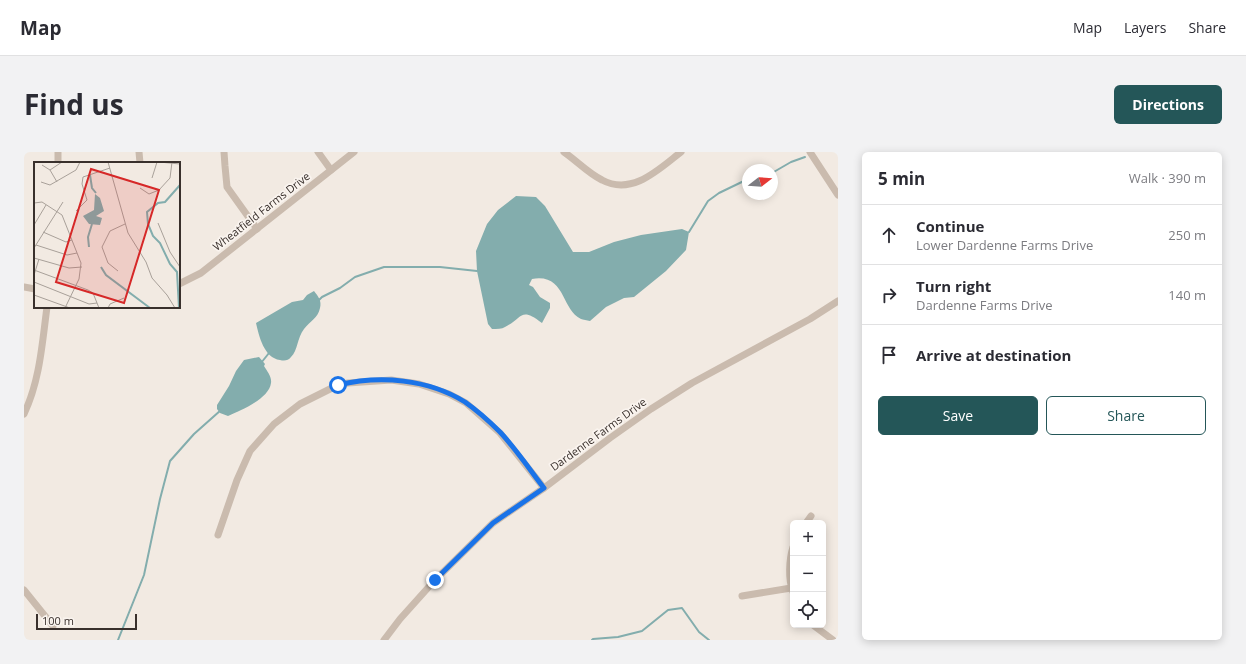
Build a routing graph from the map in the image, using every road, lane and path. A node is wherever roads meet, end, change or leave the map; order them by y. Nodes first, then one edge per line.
1 (139, 152) edge
2 (224, 152) edge
3 (318, 152) edge
4 (354, 152) edge
5 (564, 152) edge
6 (681, 152) edge
7 (810, 152) edge
8 (140, 162) edge
9 (330, 170) junction
10 (838, 195) edge
11 (257, 229) junction
12 (180, 284) edge
13 (24, 287) edge
14 (34, 289) edge
15 (838, 302) edge
16 (47, 308) edge
17 (24, 414) edge
18 (544, 488) junction
19 (811, 516) dead end
20 (808, 520) edge
21 (218, 535) dead end
22 (24, 590) edge
23 (790, 590) edge
24 (742, 596) dead end
25 (53, 626) dead end
26 (817, 628) edge
27 (384, 640) edge
28 (833, 640) edge

1 - 8 street
2 - 11 street
3 - 9 street
4 - 9 street, Wheatfield Farms Drive
5 - 6 street
7 - 10 street
9 - 11 street, Wheatfield Farms Drive
11 - 12 street, Wheatfield Farms Drive
13 - 14 street
15 - 18 street, Dardenne Farms Drive
16 - 17 street
18 - 21 street
18 - 27 street, Dardenne Farms Drive
19 - 20 street
22 - 25 street
23 - 24 street
26 - 28 street

